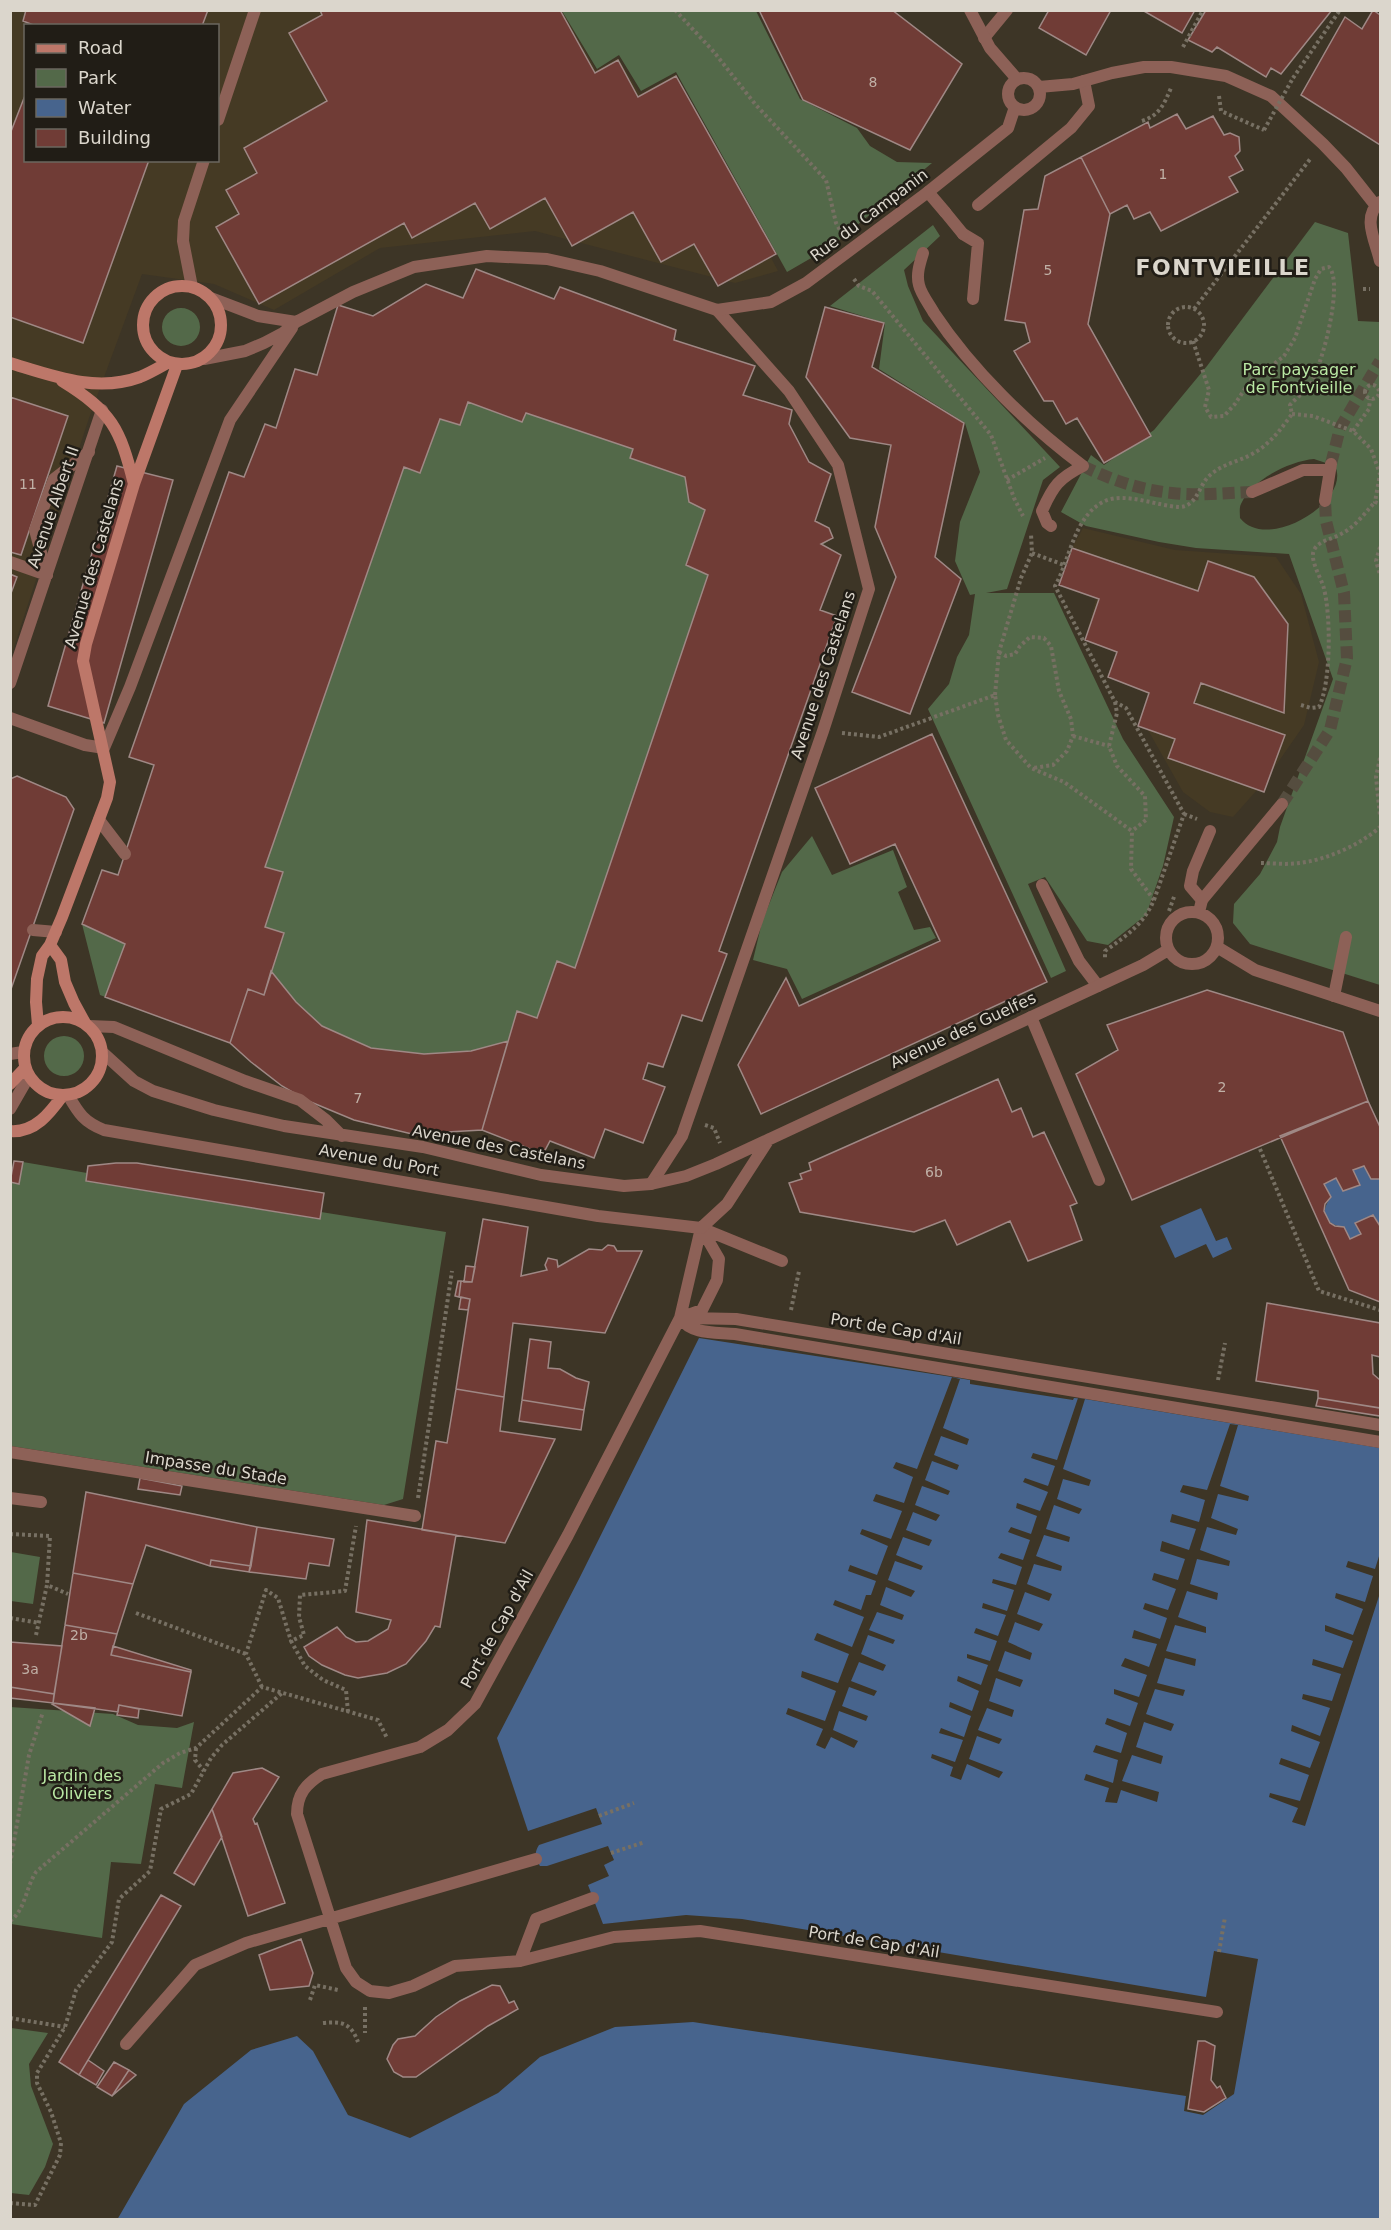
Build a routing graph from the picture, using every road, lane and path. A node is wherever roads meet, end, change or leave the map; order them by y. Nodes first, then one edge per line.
1 (255, 10) edge
2 (675, 10) edge
3 (970, 10) edge
4 (1007, 10) edge
5 (1203, 10) edge
6 (1340, 10) edge
7 (984, 38) junction
8 (1183, 47) dead end
9 (1017, 79) junction
10 (1084, 81) junction
11 (1039, 87) junction
12 (1172, 88) dead end
13 (1219, 96) dead end
14 (221, 98) edge
15 (1015, 107) junction
16 (1142, 121) dead end
17 (1323, 144) junction
18 (203, 162) edge
19 (928, 192) junction
20 (1378, 204) edge
21 (978, 205) dead end
22 (841, 232) dead end
23 (1377, 236) edge
24 (923, 253) dead end
25 (1380, 261) edge
26 (854, 279) dead end
27 (192, 287) junction
28 (1364, 289) dead end
29 (1370, 289) dead end
30 (211, 298) junction
31 (973, 299) dead end
32 (1194, 309) junction
33 (717, 310) junction
34 (296, 322) junction
35 (1193, 341) junction
36 (204, 359) junction
37 (10, 363) edge
38 (173, 363) junction
39 (56, 377) junction
40 (1370, 399) dead end
41 (102, 410) junction
42 (1292, 414) junction
43 (1353, 431) junction
44 (89, 452) junction
45 (1046, 458) dead end
46 (1007, 480) junction
47 (134, 484) junction
48 (1252, 492) tunnel mouth
49 (1325, 501) tunnel mouth
50 (1375, 502) junction
51 (1380, 504) edge
52 (1027, 524) dead end
53 (1050, 526) dead end
54 (1031, 532) dead end
55 (1380, 547) edge
56 (1032, 553) junction
57 (10, 562) edge
58 (1064, 565) junction
59 (47, 575) junction
60 (1380, 575) edge
61 (999, 652) junction
62 (14, 664) edge
63 (10, 683) edge
64 (995, 695) junction
65 (1115, 702) junction
66 (1301, 705) dead end
67 (10, 718) edge
68 (823, 731) junction
69 (1073, 736) junction
70 (1109, 746) junction
71 (104, 748) junction
72 (1380, 758) edge
73 (1031, 768) junction
74 (1282, 804) tunnel mouth
75 (1380, 816) edge
76 (99, 820) junction
77 (1380, 827) edge
78 (1132, 831) junction
79 (1210, 831) dead end
80 (125, 854) dead end
81 (1261, 863) dead end
82 (1042, 885) dead end
83 (1154, 900) junction
84 (1200, 906) junction
85 (33, 930) dead end
86 (56, 932) junction
87 (1346, 937) dead end
88 (50, 945) junction
89 (1217, 947) junction
90 (1168, 950) junction
91 (1105, 959) dead end
92 (1098, 986) junction
93 (1334, 996) junction
94 (1380, 1011) edge
95 (1031, 1017) junction
96 (87, 1024) junction
97 (38, 1026) junction
98 (102, 1052) junction
99 (17, 1053) edge
100 (27, 1072) junction
101 (10, 1084) edge
102 (65, 1095) junction
103 (10, 1109) edge
104 (688, 1118) junction
105 (10, 1131) edge
106 (342, 1136) junction
107 (770, 1137) junction
108 (723, 1149) dead end
109 (1260, 1149) dead end
110 (1099, 1180) dead end
111 (651, 1184) junction
112 (701, 1228) junction
113 (782, 1261) dead end
114 (801, 1264) dead end
115 (452, 1271) dead end
116 (1380, 1310) edge
117 (680, 1318) junction
118 (789, 1320) dead end
119 (1225, 1343) dead end
120 (1216, 1390) dead end
121 (1380, 1425) edge
122 (1380, 1443) edge
123 (10, 1452) edge
124 (10, 1498) edge
125 (41, 1502) dead end
126 (359, 1507) junction
127 (415, 1516) joint
128 (10, 1534) edge
129 (47, 1585) junction
130 (68, 1594) dead end
131 (135, 1613) dead end
132 (10, 1618) edge
133 (39, 1623) junction
134 (36, 1635) dead end
135 (291, 1641) junction
136 (246, 1654) junction
137 (262, 1687) junction
138 (282, 1693) junction
139 (43, 1712) dead end
140 (348, 1712) junction
141 (390, 1743) dead end
142 (196, 1748) junction
143 (204, 1771) junction
144 (634, 1803) dead end
145 (599, 1816) dead end
146 (645, 1842) dead end
147 (611, 1853) dead end
148 (536, 1860) dead end
149 (10, 1864) edge
150 (593, 1898) dead end
151 (1225, 1917) dead end
152 (331, 1918) junction
153 (10, 1921) edge
154 (1219, 1952) dead end
155 (520, 1961) junction
156 (345, 1995) dead end
157 (310, 2001) dead end
158 (364, 2008) dead end
159 (1217, 2012) dead end
160 (10, 2018) edge
161 (323, 2023) dead end
162 (65, 2027) junction
163 (365, 2033) dead end
164 (358, 2042) dead end
165 (126, 2044) dead end
166 (10, 2203) edge

1 - 14 street
2 - 22 path
3 - 7 street
4 - 7 street
5 - 8 path
6 - 13 path, bridge
7 - 9 street
9 - 11 street
9 - 15 street
10 - 11 street
10 - 17 street
10 - 21 street
11 - 15 street
12 - 16 path
15 - 19 street, Rue du Campanin
17 - 20 street
17 - 32 path
18 - 27 street
19 - 31 street, bridge
19 - 33 street, Rue du Campanin
20 - 23 street
23 - 25 street
24 - 53 street
26 - 46 path
27 - 30 street
27 - 38 street
28 - 29 path
30 - 34 street
30 - 36 street
32 - 35 path
32 - 35 path
33 - 34 street, Avenue des Castelans
33 - 68 street, Avenue des Castelans
34 - 36 street, Avenue des Castelans
34 - 71 street
35 - 42 path
36 - 38 street
37 - 39 street
38 - 39 street
38 - 47 street, Avenue des Castelans
39 - 41 street
40 - 43 path
41 - 44 street, Avenue Albert II
41 - 47 street
42 - 43 path
42 - 58 path
43 - 50 path
44 - 59 street, Avenue Albert II
44 - 59 street
45 - 46 path
46 - 52 path
47 - 71 street, Avenue des Castelans
48 - 49 street
50 - 51 path
50 - 66 path
54 - 56 path
55 - 60 path
56 - 58 path
56 - 61 path
57 - 59 street
58 - 65 path
59 - 62 street, Avenue Albert II
61 - 64 path
61 - 69 path
62 - 63 street, Avenue Albert II
64 - 68 path
64 - 73 path
65 - 70 path
65 - 83 path
67 - 71 street
68 - 104 street, Avenue des Castelans
69 - 70 path
69 - 73 path
70 - 78 path
71 - 76 street, Avenue des Castelans
72 - 75 path
73 - 78 path
74 - 84 street
76 - 80 street
76 - 86 street, Avenue des Castelans
77 - 81 path
78 - 83 path
79 - 84 street
82 - 92 street
83 - 91 path
84 - 89 street
84 - 90 street
85 - 86 street
86 - 88 street, Avenue des Castelans
87 - 93 street
88 - 96 street
88 - 97 street, Avenue des Castelans
89 - 90 street
89 - 93 street
90 - 92 street, Avenue des Guelfes
92 - 95 street, Avenue des Guelfes
93 - 94 street
95 - 107 street, Avenue des Guelfes
95 - 110 street
96 - 97 street
96 - 98 street
96 - 106 street
97 - 99 street
98 - 102 street
98 - 106 street, Avenue des Castelans
99 - 100 street
100 - 101 street
100 - 102 street
100 - 103 street
102 - 105 street
102 - 112 street, Avenue du Port
104 - 108 path
104 - 111 street, Avenue des Castelans
106 - 111 street, Avenue des Castelans
107 - 111 street, Avenue des Castelans
107 - 112 street
109 - 116 path
112 - 113 street, Avenue du Port
112 - 117 street
112 - 117 street
114 - 118 path
115 - 127 path
117 - 121 street, Port de Cap d'Ail
117 - 122 street
117 - 152 street, Port de Cap d'Ail
119 - 120 path
123 - 126 street, Impasse du Stade
124 - 125 street
126 - 127 street, Impasse du Stade
126 - 135 path
128 - 129 path
129 - 130 path
129 - 133 path
131 - 136 path
132 - 133 path
133 - 134 path
135 - 136 path
135 - 140 path
136 - 137 path
137 - 138 path
137 - 142 path
138 - 140 path
138 - 143 path
139 - 149 path
140 - 141 path
142 - 143 path
142 - 153 path
143 - 162 path
144 - 145 path
146 - 147 path
148 - 152 street
150 - 155 street
151 - 154 path
152 - 155 street, Port de Cap d'Ail
152 - 165 street
155 - 159 street, Port de Cap d'Ail
156 - 157 path
158 - 163 path
160 - 162 path
161 - 164 path
162 - 166 path

